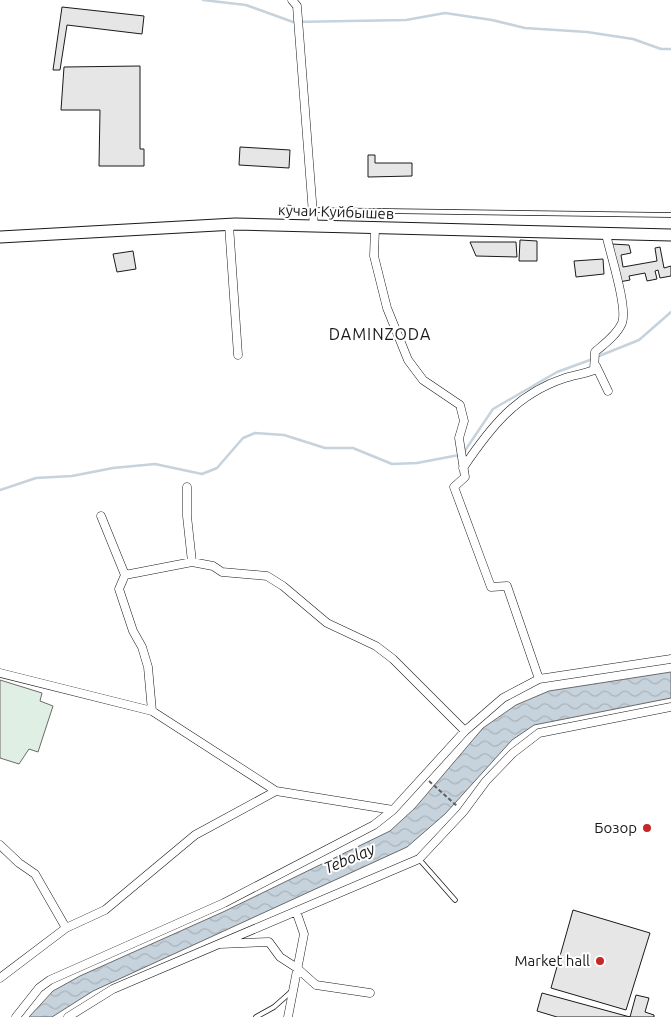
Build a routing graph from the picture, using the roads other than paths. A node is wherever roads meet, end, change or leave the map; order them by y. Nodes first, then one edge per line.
1 (292, 0) edge
2 (312, 210) junction
3 (671, 215) edge
4 (229, 224) junction
5 (314, 227) junction
6 (375, 228) junction
7 (606, 234) junction
8 (671, 236) edge
9 (0, 237) edge
10 (238, 356) dead end
11 (596, 366) junction
12 (608, 391) dead end
13 (463, 468) junction
14 (187, 488) dead end
15 (102, 516) dead end
16 (192, 562) junction
17 (125, 575) junction
18 (671, 659) edge
19 (0, 673) edge
20 (539, 679) junction
21 (671, 707) edge
22 (152, 711) junction
23 (465, 731) junction
24 (276, 791) junction
25 (392, 810) junction
26 (0, 845) edge
27 (419, 859) junction
28 (455, 900) dead end
29 (296, 911) junction
30 (66, 928) junction
31 (216, 944) junction
32 (297, 968) junction
33 (0, 978) edge
34 (293, 989) junction
35 (370, 993) dead end
36 (16, 1017) edge
37 (68, 1017) edge
38 (256, 1017) edge
39 (288, 1017) edge

1 - 2 street
2 - 3 lane
2 - 5 street
4 - 5 main road, кӯчаи Куйбышев
4 - 9 main road, кӯчаи Куйбышев
4 - 10 street
5 - 6 main road, кӯчаи Куйбышев
6 - 7 main road, кӯчаи Куйбышев
6 - 13 street
7 - 8 main road, кӯчаи Куйбышев
7 - 11 street
11 - 12 street
11 - 13 street
13 - 20 street
14 - 16 street
15 - 17 street
16 - 17 street
16 - 23 street
17 - 22 street
18 - 20 street
19 - 22 street
20 - 23 street
21 - 27 street
22 - 24 street
23 - 25 street
24 - 25 street
24 - 30 street
25 - 36 street
26 - 30 street
27 - 28 lane
27 - 29 street
29 - 31 street
29 - 32 street
30 - 33 street
31 - 32 street
31 - 37 street
32 - 34 street
32 - 35 street
34 - 38 lane
34 - 39 street

